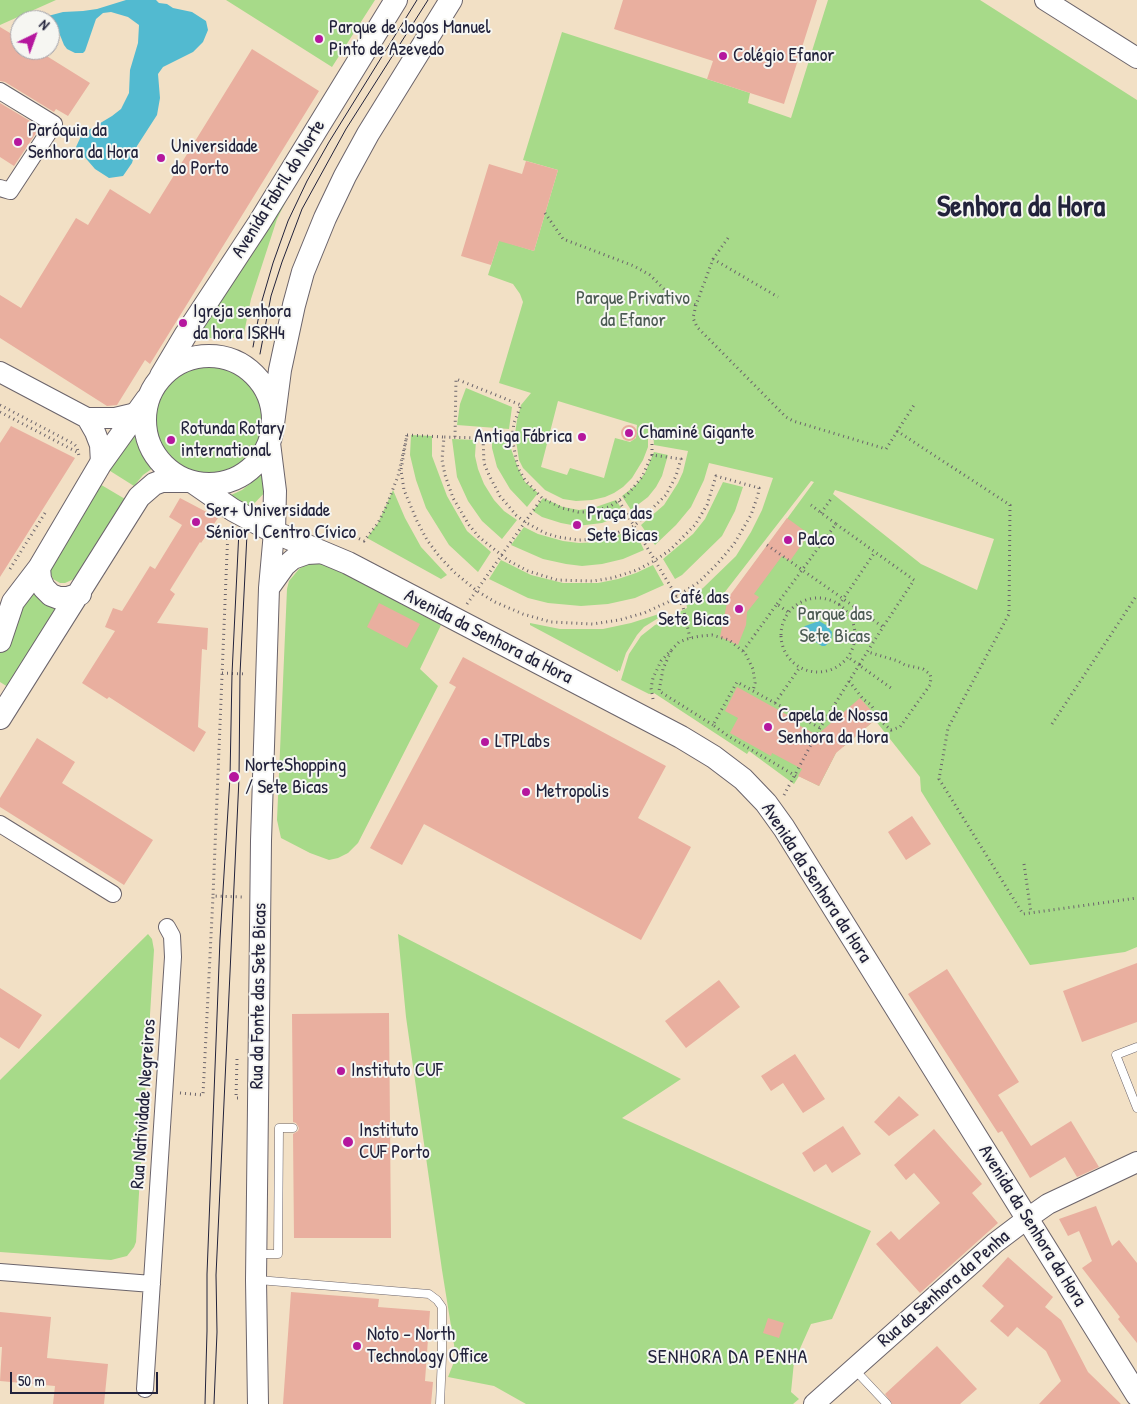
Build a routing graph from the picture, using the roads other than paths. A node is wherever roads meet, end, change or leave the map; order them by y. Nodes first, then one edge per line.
1 (396, 0) edge
2 (451, 0) edge
3 (1045, 0) edge
4 (1137, 58) edge
5 (0, 91) edge
6 (0, 188) edge
7 (0, 373) edge
8 (161, 376) junction
9 (142, 404) junction
10 (87, 418) junction
11 (271, 433) junction
12 (93, 460) junction
13 (190, 482) junction
14 (275, 522) junction
15 (325, 553) junction
16 (38, 568) junction
17 (269, 588) junction
18 (80, 594) junction
19 (6, 611) edge
20 (0, 642) edge
21 (0, 718) edge
22 (0, 824) edge
23 (113, 894) dead end
24 (167, 927) dead end
25 (1137, 1047) edge
26 (1137, 1108) edge
27 (293, 1128) dead end
28 (1137, 1162) edge
29 (1028, 1218) junction
30 (256, 1254) junction
31 (0, 1272) edge
32 (256, 1280) junction
33 (152, 1284) junction
34 (854, 1368) junction
35 (145, 1389) dead end
36 (1137, 1395) edge
37 (258, 1404) edge
38 (440, 1404) edge
39 (814, 1404) edge
40 (886, 1404) edge

1 - 8 main road, Avenida Fabril do Norte
2 - 11 main road
3 - 4 street
5 - 6 street
7 - 10 street
8 - 9 main road
8 - 11 main road
9 - 10 street
9 - 12 main road
9 - 13 main road
10 - 12 street
11 - 13 main road
11 - 14 main road, Rua da Fonte das Sete Bicas
12 - 16 main road
13 - 14 main road, Avenida da Senhora da Hora
13 - 18 main road
14 - 15 main road, Avenida da Senhora da Hora
14 - 17 street, Rua da Fonte das Sete Bicas
15 - 17 street
15 - 29 main road, Avenida da Senhora da Hora
16 - 18 main road
16 - 19 main road
17 - 30 street, Rua da Fonte das Sete Bicas
18 - 21 main road
19 - 20 main road
22 - 23 street
24 - 33 street, Rua Natividade Negreiros
25 - 26 lane
27 - 30 lane
28 - 29 street, Rua da Senhora da Penha
29 - 34 street, Rua da Senhora da Penha
29 - 36 main road, Avenida da Senhora da Hora
30 - 32 street, Rua da Fonte das Sete Bicas
31 - 33 street
32 - 37 street, Rua da Fonte das Sete Bicas
32 - 38 lane
33 - 35 street, Rua Natividade Negreiros
34 - 39 street, Rua da Senhora da Penha
34 - 40 lane

